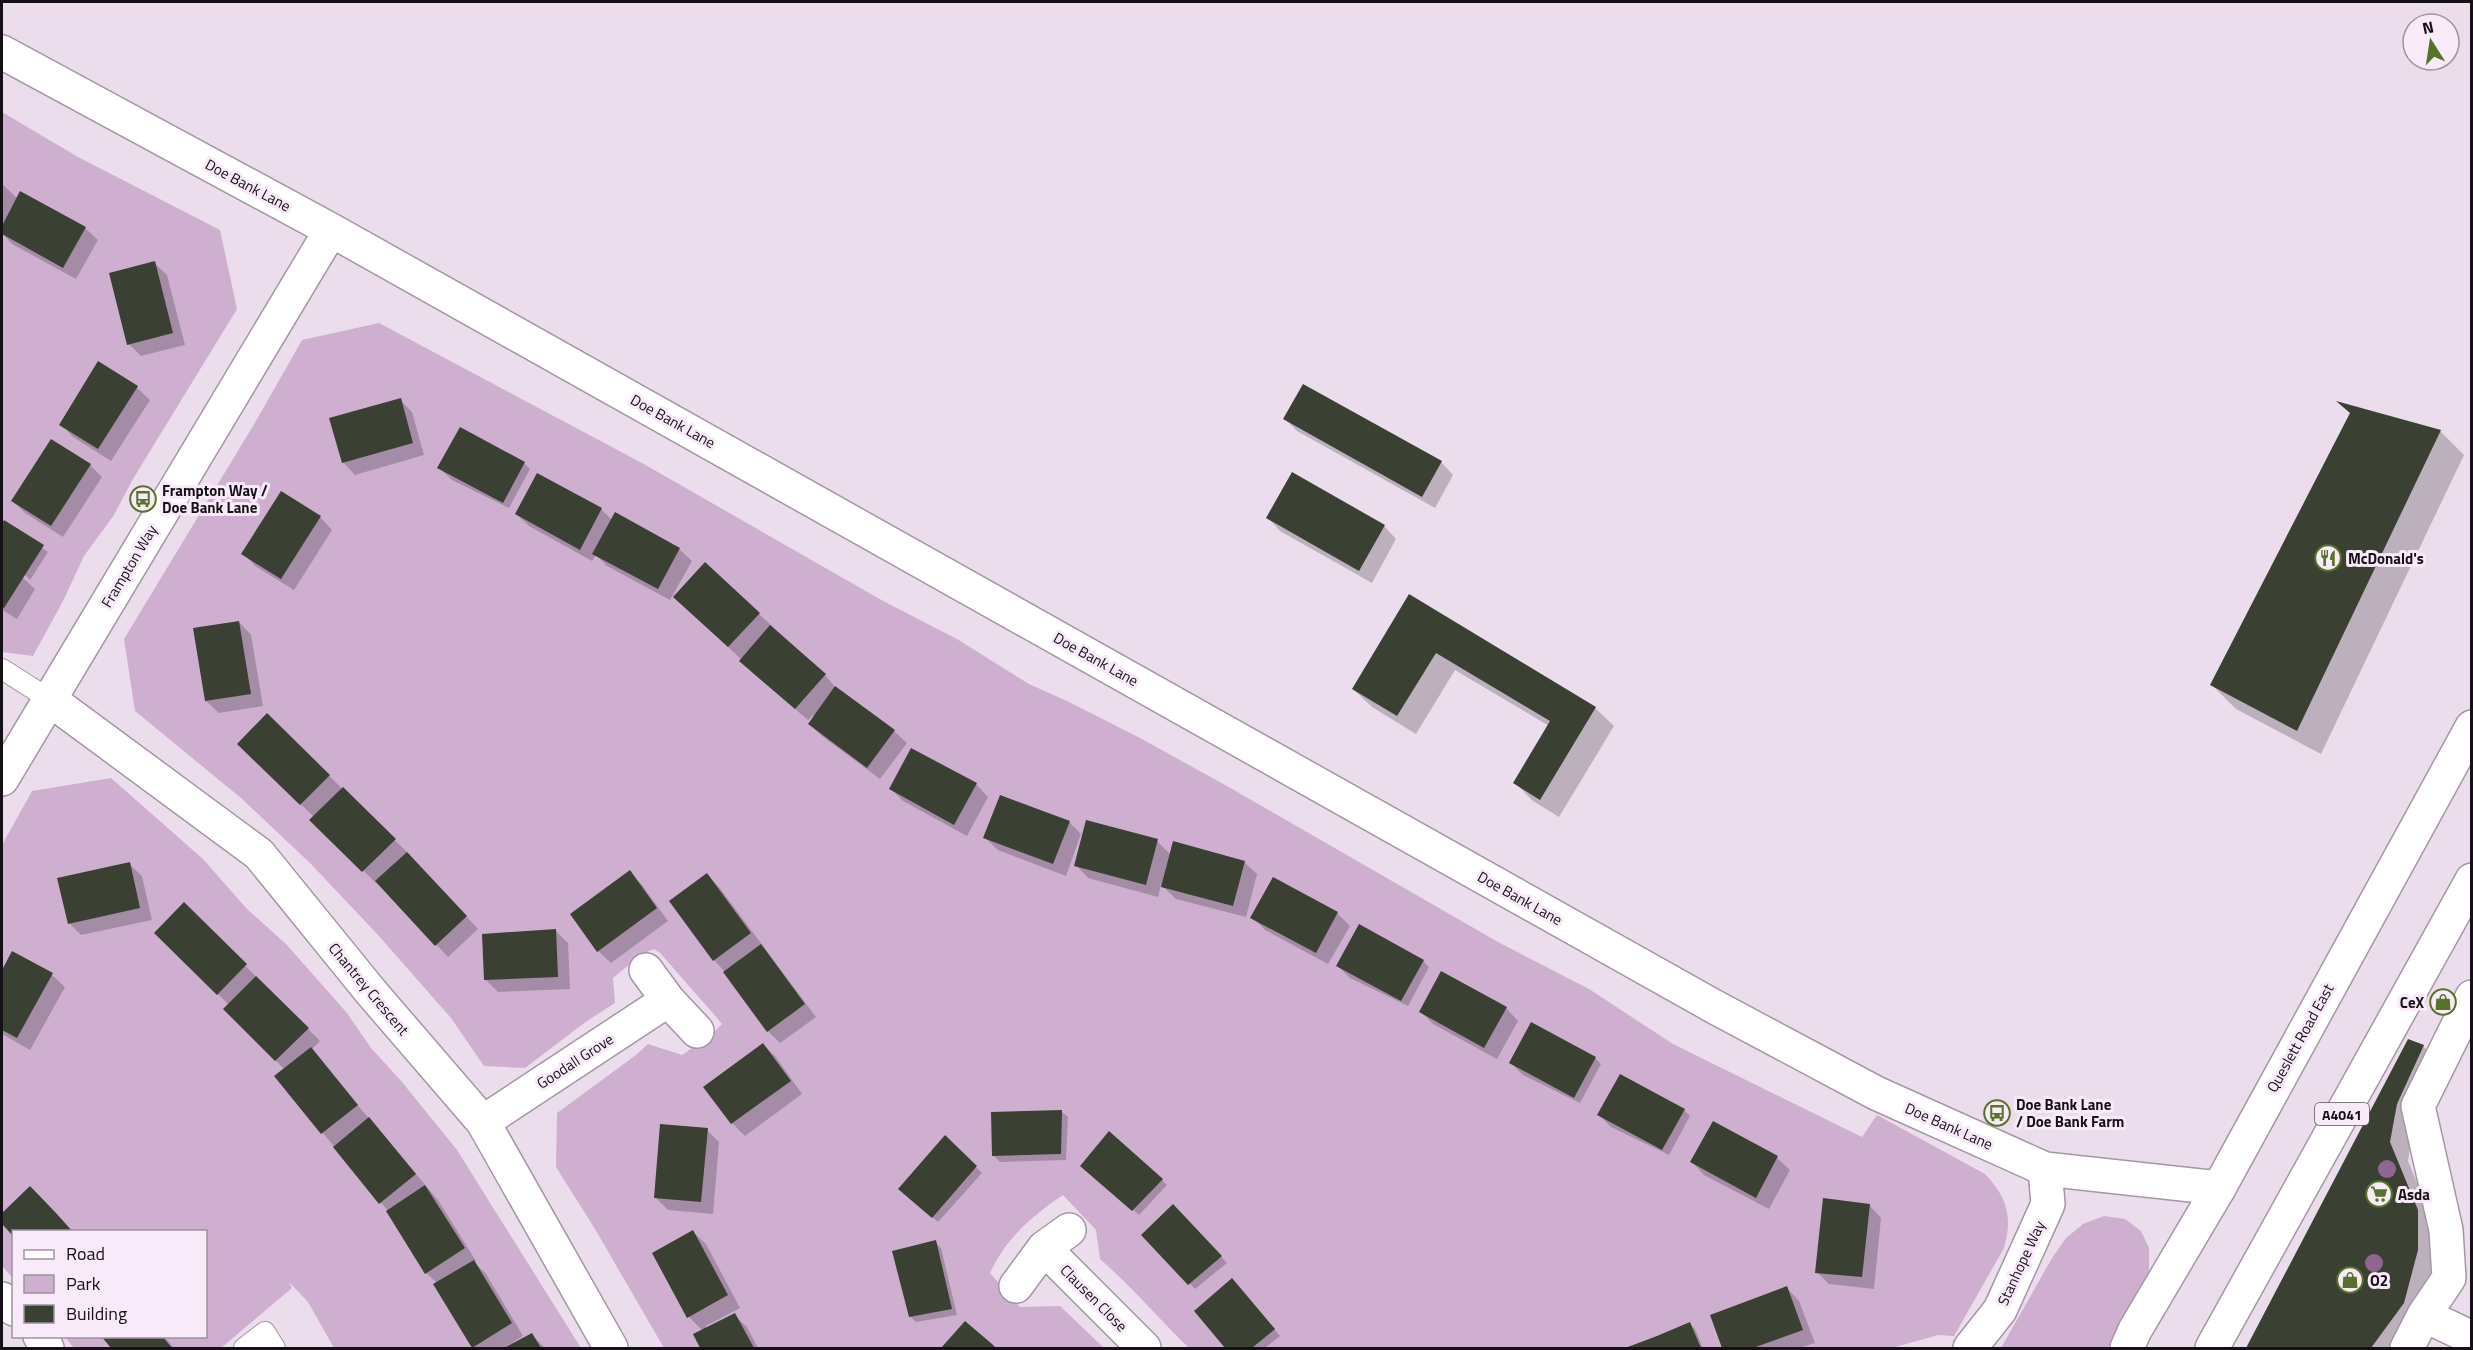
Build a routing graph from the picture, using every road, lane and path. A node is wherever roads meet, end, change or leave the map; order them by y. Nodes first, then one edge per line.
1 (2, 52) edge
2 (331, 230) junction
3 (2, 669) edge
4 (49, 699) junction
5 (2472, 727) edge
6 (2, 779) edge
7 (2472, 880) edge
8 (646, 970) dead end
9 (2472, 997) edge
10 (668, 1000) junction
11 (697, 1031) dead end
12 (483, 1122) junction
13 (2045, 1169) junction
14 (2219, 1188) junction
15 (1016, 1286) dead end
16 (2424, 1315) junction
17 (2472, 1338) edge
18 (244, 1348) edge
19 (275, 1348) edge
20 (611, 1348) edge
21 (1144, 1348) edge
22 (1970, 1348) edge
23 (2127, 1348) edge
24 (2212, 1348) edge
25 (2407, 1348) edge

1 - 2 main road, Doe Bank Lane
2 - 4 main road, Frampton Way
2 - 13 main road, Doe Bank Lane
3 - 4 lane
4 - 6 main road, Frampton Way
4 - 12 main road, Chantrey Crescent
5 - 14 main road, Queslett Road East
7 - 24 main road, A4041
8 - 10 main road
9 - 16 main road
10 - 11 main road
10 - 12 main road, Goodall Grove
12 - 20 main road, Chantrey Crescent
13 - 14 main road, Doe Bank Lane
13 - 22 main road, Stanhope Way
14 - 23 main road, Queslett Road East
15 - 21 main road, Clausen Close
16 - 17 main road
16 - 25 main road
18 - 19 lane

